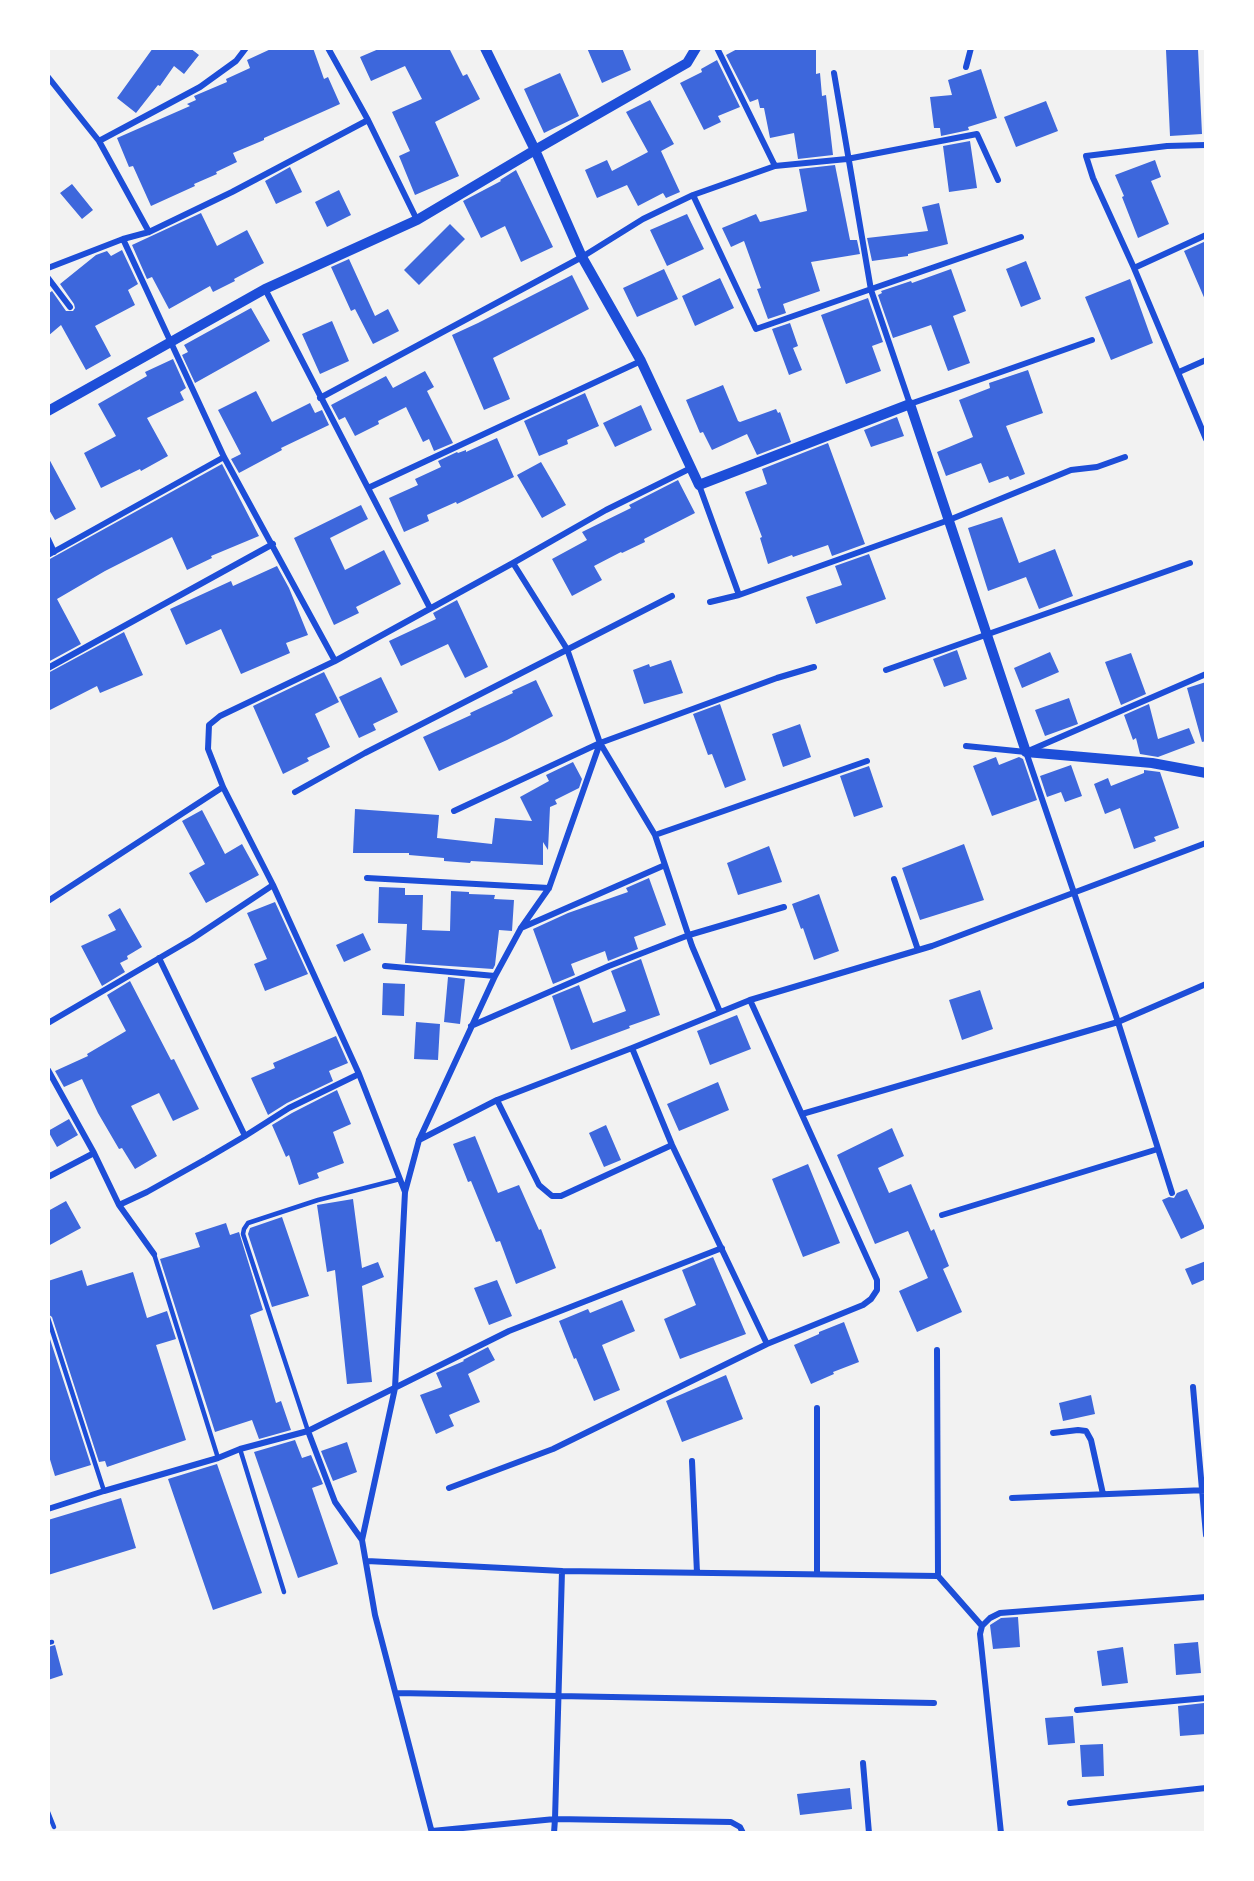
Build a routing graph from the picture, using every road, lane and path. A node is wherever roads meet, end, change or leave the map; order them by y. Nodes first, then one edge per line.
1 (246, 48) edge
2 (328, 48) edge
3 (485, 48) edge
4 (696, 48) edge
5 (717, 48) edge
6 (971, 48) edge
7 (966, 67) dead end
8 (834, 73) dead end
9 (48, 77) edge
10 (368, 120) junction
11 (99, 141) junction
12 (1206, 145) edge
13 (535, 150) junction
14 (848, 159) junction
15 (775, 166) junction
16 (998, 180) dead end
17 (693, 195) junction
18 (417, 220) junction
19 (149, 232) junction
20 (1206, 235) edge
21 (1021, 237) dead end
22 (123, 239) junction
23 (582, 257) junction
24 (48, 268) edge
25 (1134, 268) junction
26 (48, 278) edge
27 (266, 289) junction
28 (871, 290) junction
29 (70, 307) dead end
30 (1092, 340) dead end
31 (171, 343) junction
32 (1206, 360) edge
33 (641, 361) junction
34 (1179, 372) junction
35 (320, 398) junction
36 (910, 404) junction
37 (48, 411) edge
38 (1206, 439) edge
39 (224, 457) junction
40 (1125, 457) dead end
41 (691, 468) junction
42 (699, 485) junction
43 (368, 488) junction
44 (949, 520) junction
45 (48, 539) edge
46 (273, 544) junction
47 (51, 554) edge
48 (513, 563) junction
49 (1190, 563) dead end
50 (739, 595) junction
51 (672, 596) dead end
52 (710, 602) dead end
53 (430, 608) junction
54 (988, 635) junction
55 (567, 649) junction
56 (335, 661) junction
57 (814, 667) dead end
58 (48, 668) edge
59 (886, 670) dead end
60 (1206, 674) edge
61 (600, 743) junction
62 (966, 746) dead end
63 (1026, 752) junction
64 (867, 761) dead end
65 (1206, 773) edge
66 (223, 787) junction
67 (295, 792) dead end
68 (454, 811) dead end
69 (655, 835) junction
70 (1206, 843) edge
71 (664, 865) junction
72 (367, 878) dead end
73 (894, 879) dead end
74 (273, 885) junction
75 (549, 888) junction
76 (1074, 892) junction
77 (48, 901) edge
78 (784, 907) dead end
79 (520, 928) junction
80 (688, 935) junction
81 (918, 950) junction
82 (159, 958) junction
83 (385, 966) dead end
84 (495, 976) junction
85 (1206, 984) edge
86 (750, 1000) junction
87 (720, 1012) junction
88 (1118, 1022) junction
89 (48, 1023) edge
90 (471, 1026) junction
91 (632, 1048) junction
92 (48, 1070) edge
93 (359, 1074) junction
94 (496, 1100) junction
95 (802, 1114) junction
96 (245, 1136) junction
97 (419, 1140) junction
98 (672, 1144) junction
99 (1158, 1149) junction
100 (94, 1153) junction
101 (48, 1177) edge
102 (400, 1179) junction
103 (405, 1192) junction
104 (1172, 1193) dead end
105 (119, 1205) junction
106 (942, 1215) dead end
107 (722, 1248) junction
108 (154, 1254) joint
109 (48, 1318) edge
110 (767, 1344) junction
111 (938, 1350) dead end
112 (1193, 1387) dead end
113 (395, 1388) junction
114 (817, 1408) dead end
115 (308, 1431) junction
116 (1053, 1433) dead end
117 (240, 1449) junction
118 (218, 1458) junction
119 (692, 1461) dead end
120 (449, 1488) dead end
121 (1204, 1490) edge
122 (104, 1491) junction
123 (1103, 1494) junction
124 (1012, 1498) dead end
125 (48, 1509) edge
126 (1206, 1535) edge
127 (362, 1540) junction
128 (367, 1561) junction
129 (562, 1570) junction
130 (697, 1573) junction
131 (817, 1575) junction
132 (938, 1576) junction
133 (285, 1592) dead end
134 (1206, 1597) edge
135 (982, 1626) junction
136 (397, 1693) junction
137 (559, 1695) junction
138 (1206, 1698) edge
139 (934, 1703) dead end
140 (1077, 1710) dead end
141 (863, 1763) dead end
142 (1206, 1788) edge
143 (1070, 1803) dead end
144 (48, 1812) edge
145 (555, 1819) junction
146 (54, 1827) dead end
147 (432, 1832) edge
148 (554, 1833) edge
149 (743, 1833) edge
150 (868, 1833) edge
151 (1001, 1833) edge

1 - 11 street
2 - 10 street
3 - 13 street
4 - 13 street
5 - 15 street
6 - 7 street
8 - 14 street
9 - 11 street
10 - 18 street
10 - 19 street
11 - 19 street
12 - 25 street
13 - 18 street
13 - 23 street
14 - 15 street
14 - 16 street
14 - 28 street
15 - 17 street
17 - 23 street
17 - 28 street
18 - 27 street
19 - 22 street
20 - 25 street
21 - 28 street
22 - 24 street
22 - 31 street
23 - 33 street
23 - 35 street
25 - 34 street
26 - 29 street
27 - 31 street
27 - 35 street
28 - 36 street
30 - 36 street
31 - 37 street
31 - 39 street
32 - 34 street
33 - 41 street
33 - 43 street
34 - 38 street
35 - 43 street
36 - 42 street
36 - 44 street
39 - 46 street
39 - 47 street
40 - 44 street
41 - 42 street
41 - 48 street
42 - 50 street
43 - 53 street
44 - 50 street
44 - 54 street
45 - 47 street
46 - 56 street
46 - 58 street
48 - 53 street
48 - 55 street
49 - 54 street
50 - 52 street
51 - 55 street
53 - 56 street
54 - 59 street
54 - 63 street
55 - 61 street
55 - 67 street
56 - 66 street
57 - 61 street
60 - 63 street
61 - 68 street
61 - 69 street
61 - 75 street
62 - 63 street
63 - 65 street
63 - 76 street
64 - 69 street
66 - 74 street
66 - 77 street
69 - 71 street
70 - 76 street
71 - 79 street
71 - 80 street
72 - 75 street
73 - 81 street
74 - 82 street
74 - 93 street
75 - 79 street
76 - 81 street
76 - 88 street
78 - 80 street
79 - 84 street
80 - 87 street
80 - 90 street
81 - 86 street
82 - 89 street
82 - 96 street
83 - 84 street
84 - 90 street
85 - 88 street
86 - 87 street
86 - 95 street
87 - 91 street
88 - 95 street
88 - 99 street
90 - 97 street
91 - 94 street
91 - 98 street
92 - 100 street
93 - 96 street
93 - 102 street
94 - 97 street
94 - 98 street
95 - 110 street
96 - 105 street
97 - 103 street
98 - 107 street
99 - 104 street
99 - 106 street
100 - 101 street
100 - 105 street
102 - 103 street
102 - 115 lane
103 - 113 street
105 - 108 street
107 - 110 street
107 - 113 street
108 - 118 lane
109 - 122 lane
110 - 120 street
111 - 132 street
112 - 121 street
113 - 115 street
113 - 127 street
114 - 131 street
115 - 117 street
115 - 127 street
116 - 123 street
117 - 118 street
117 - 133 lane
118 - 122 street
119 - 130 street
121 - 123 street
121 - 126 street
122 - 125 street
123 - 124 street
127 - 128 street
128 - 129 street
128 - 136 street
129 - 130 street
129 - 137 street
130 - 131 street
131 - 132 street
132 - 135 street
134 - 135 street
135 - 151 street
136 - 137 street
136 - 147 street
137 - 139 street
137 - 145 street
138 - 140 street
141 - 150 street
142 - 143 street
144 - 146 lane
145 - 147 street
145 - 148 street
145 - 149 street

